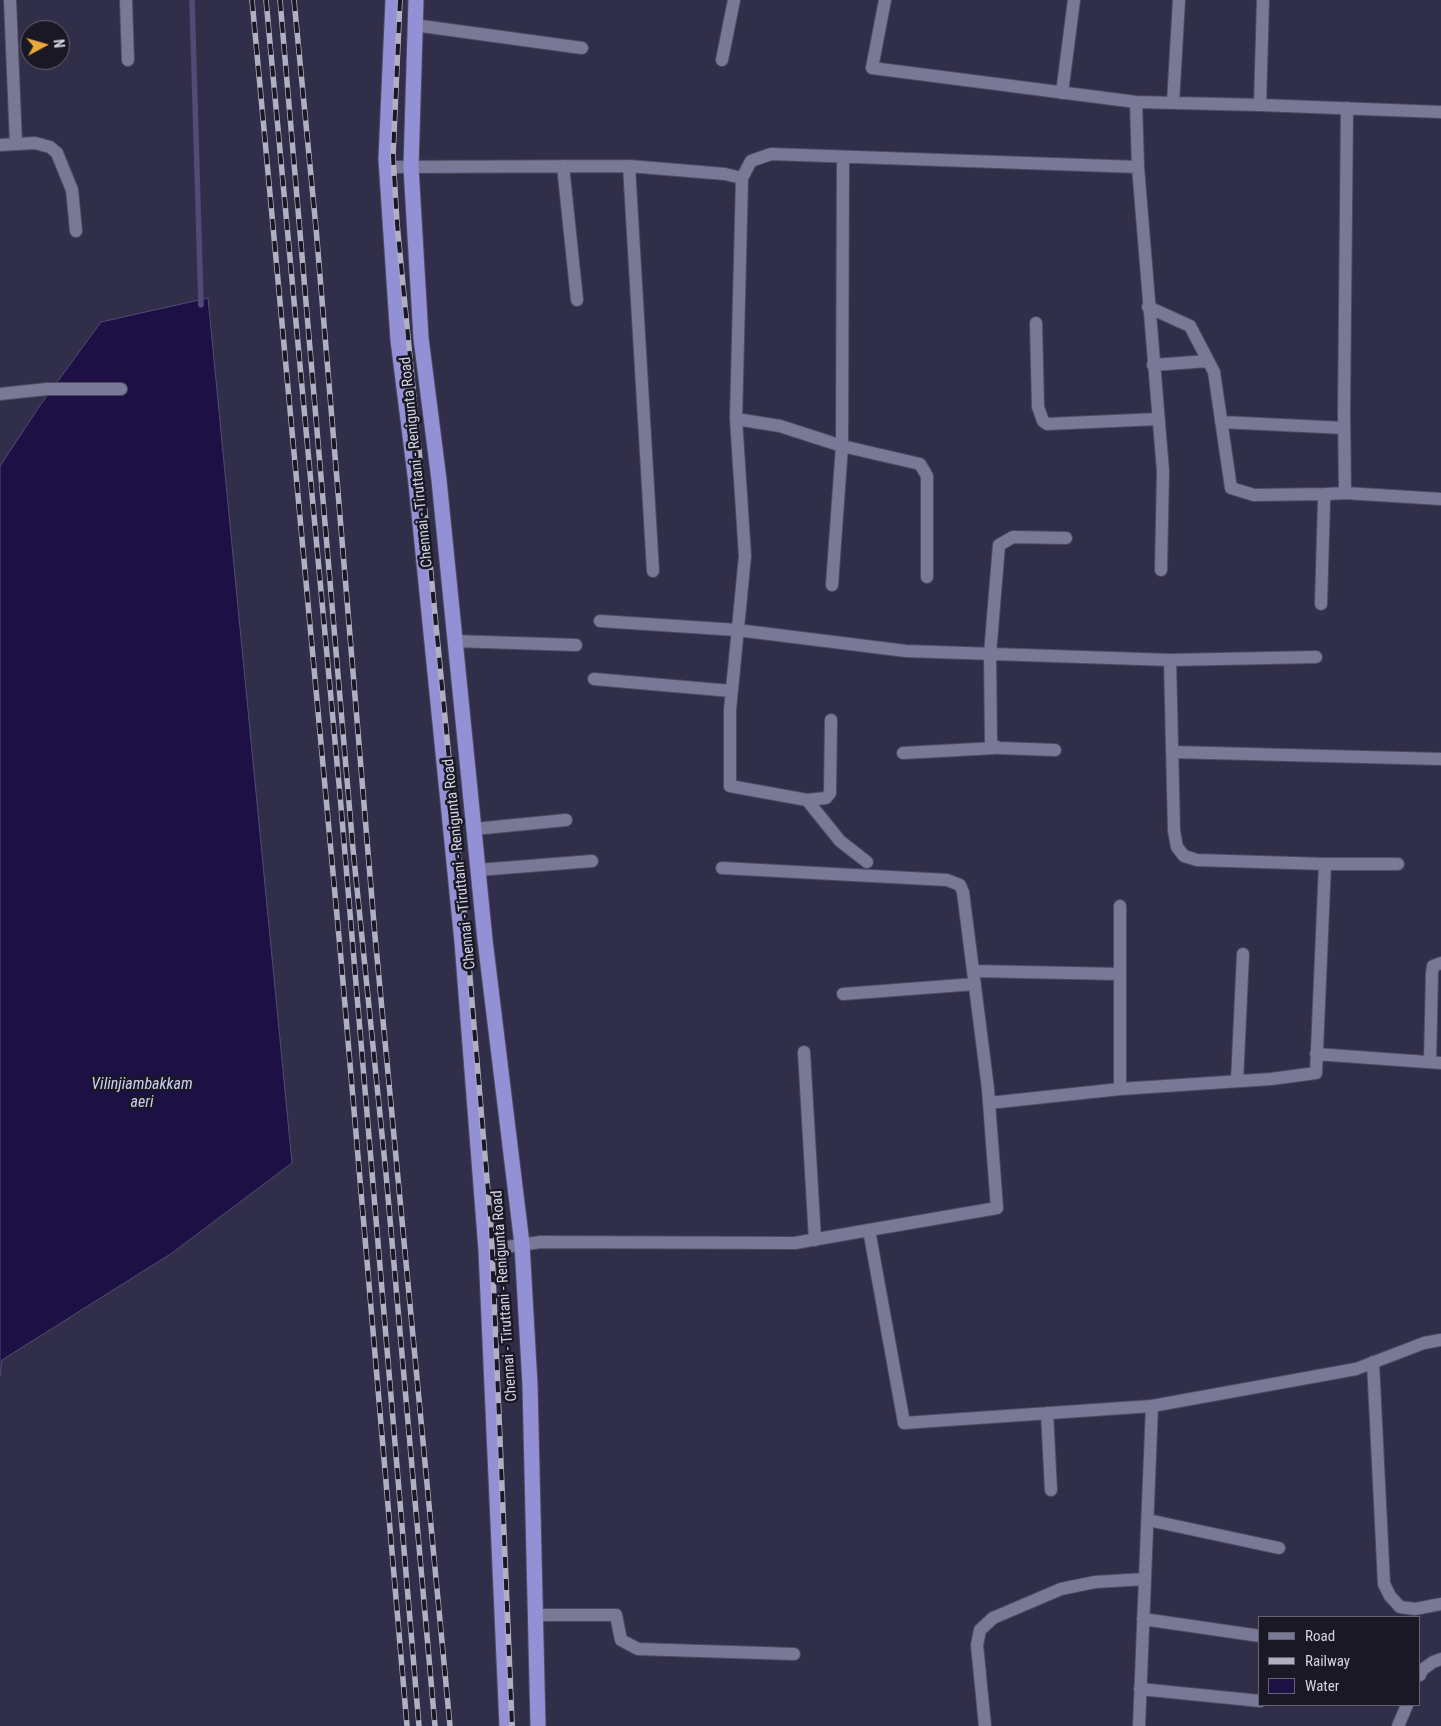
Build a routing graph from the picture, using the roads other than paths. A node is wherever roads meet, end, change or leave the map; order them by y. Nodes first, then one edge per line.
1 (10, 0) edge
2 (126, 0) edge
3 (393, 0) edge
4 (416, 0) edge
5 (734, 0) edge
6 (885, 0) edge
7 (1074, 0) edge
8 (1179, 0) edge
9 (1263, 0) edge
10 (414, 25) junction
11 (582, 48) dead end
12 (128, 60) dead end
13 (722, 60) dead end
14 (1062, 92) junction
15 (1136, 102) junction
16 (1173, 103) junction
17 (1260, 105) junction
18 (1347, 108) junction
19 (1441, 112) edge
20 (16, 144) junction
21 (0, 145) edge
22 (843, 157) junction
23 (563, 166) junction
24 (629, 166) junction
25 (387, 167) junction
26 (411, 167) junction
27 (1138, 168) junction
28 (742, 178) junction
29 (76, 231) dead end
30 (577, 300) dead end
31 (1148, 307) junction
32 (1036, 323) dead end
33 (1208, 361) junction
34 (1153, 365) junction
35 (121, 388) dead end
36 (0, 394) edge
37 (1158, 418) junction
38 (736, 419) junction
39 (1221, 422) junction
40 (1344, 428) junction
41 (842, 446) junction
42 (1345, 493) junction
43 (1326, 494) junction
44 (1441, 499) edge
45 (1066, 538) dead end
46 (1161, 570) dead end
47 (653, 571) dead end
48 (927, 576) dead end
49 (832, 585) dead end
50 (1321, 604) dead end
51 (600, 621) dead end
52 (738, 630) junction
53 (454, 642) junction
54 (576, 645) dead end
55 (990, 654) junction
56 (1316, 657) dead end
57 (1170, 660) junction
58 (594, 679) dead end
59 (731, 690) junction
60 (831, 720) dead end
61 (995, 748) junction
62 (1055, 750) dead end
63 (1172, 752) junction
64 (903, 753) dead end
65 (1441, 759) edge
66 (807, 800) junction
67 (566, 820) dead end
68 (474, 829) junction
69 (592, 861) dead end
70 (867, 862) dead end
71 (1325, 864) junction
72 (1398, 864) dead end
73 (722, 868) dead end
74 (478, 870) junction
75 (1120, 906) dead end
76 (1242, 954) dead end
77 (1441, 963) edge
78 (1120, 974) junction
79 (974, 978) junction
80 (843, 994) dead end
81 (804, 1052) dead end
82 (1316, 1054) junction
83 (1436, 1063) edge
84 (1238, 1081) junction
85 (1120, 1089) junction
86 (989, 1103) junction
87 (869, 1230) junction
88 (815, 1240) junction
89 (522, 1244) junction
90 (486, 1250) junction
91 (1441, 1340) edge
92 (1373, 1362) junction
93 (1152, 1406) junction
94 (1047, 1413) junction
95 (1051, 1490) dead end
96 (1148, 1520) junction
97 (1279, 1548) dead end
98 (1145, 1578) junction
99 (1441, 1604) edge
100 (535, 1615) junction
101 (1144, 1619) junction
102 (1258, 1636) edge
103 (794, 1654) dead end
104 (1441, 1659) edge
105 (1421, 1672) edge
106 (1140, 1689) junction
107 (1258, 1701) edge
108 (1407, 1706) edge
109 (507, 1726) edge
110 (538, 1726) edge
111 (985, 1726) edge
112 (1139, 1726) edge
113 (1398, 1726) edge

1 - 20 street
2 - 12 street
3 - 25 highway, Chennai - Tiruttani - Renigunta Road
4 - 10 highway, Chennai - Tiruttani - Renigunta Road
5 - 13 street
6 - 14 street
7 - 14 street
8 - 16 street
9 - 17 street
10 - 11 street
10 - 26 highway, Chennai - Tiruttani - Renigunta Road
14 - 15 street
15 - 16 street
15 - 27 street
16 - 17 street
17 - 18 street
18 - 19 street
18 - 40 street
20 - 21 street
20 - 29 street
22 - 27 street
22 - 28 street
22 - 41 street
23 - 24 street
23 - 26 street
23 - 30 street
24 - 28 street
24 - 47 street
25 - 26 street
25 - 90 highway, Chennai - Tiruttani - Renigunta Road
26 - 53 highway, Chennai - Tiruttani - Renigunta Road
27 - 31 street
28 - 38 street
31 - 33 street
31 - 34 street
32 - 37 street
33 - 34 street
33 - 39 street
34 - 37 street
35 - 36 street
37 - 46 street
38 - 41 street
38 - 52 street
39 - 40 street
39 - 43 street
40 - 42 street
41 - 48 street
41 - 49 street
42 - 43 street
42 - 44 street
43 - 50 street
45 - 55 street
51 - 52 street
52 - 55 street
52 - 59 street
53 - 54 street
53 - 68 highway, Chennai - Tiruttani - Renigunta Road
55 - 57 street
55 - 61 street
56 - 57 street
57 - 63 street
58 - 59 street
59 - 66 street
60 - 66 street
61 - 62 street
61 - 64 street
63 - 65 street
63 - 71 street
66 - 70 street
67 - 68 street
68 - 74 highway, Chennai - Tiruttani - Renigunta Road
69 - 74 street
71 - 72 street
71 - 82 street
73 - 79 street
74 - 89 highway, Chennai - Tiruttani - Renigunta Road
75 - 78 street
76 - 84 street
77 - 83 street
78 - 79 street
78 - 85 street
79 - 80 street
79 - 86 street
81 - 88 street
82 - 83 street
82 - 84 street
84 - 85 street
85 - 86 street
86 - 87 street
87 - 88 street
87 - 94 street
88 - 89 street
89 - 90 street
89 - 100 highway, Chennai - Tiruttani - Renigunta Road
90 - 109 highway, Chennai - Tiruttani - Renigunta Road
91 - 92 street
92 - 93 street
92 - 99 street
93 - 94 street
93 - 96 street
94 - 95 street
96 - 97 street
96 - 98 street
98 - 101 street
98 - 111 street
100 - 103 street
100 - 110 highway, Chennai - Tiruttani - Renigunta Road
101 - 102 street
101 - 106 street
104 - 105 street
106 - 107 street
106 - 112 street
108 - 113 street

